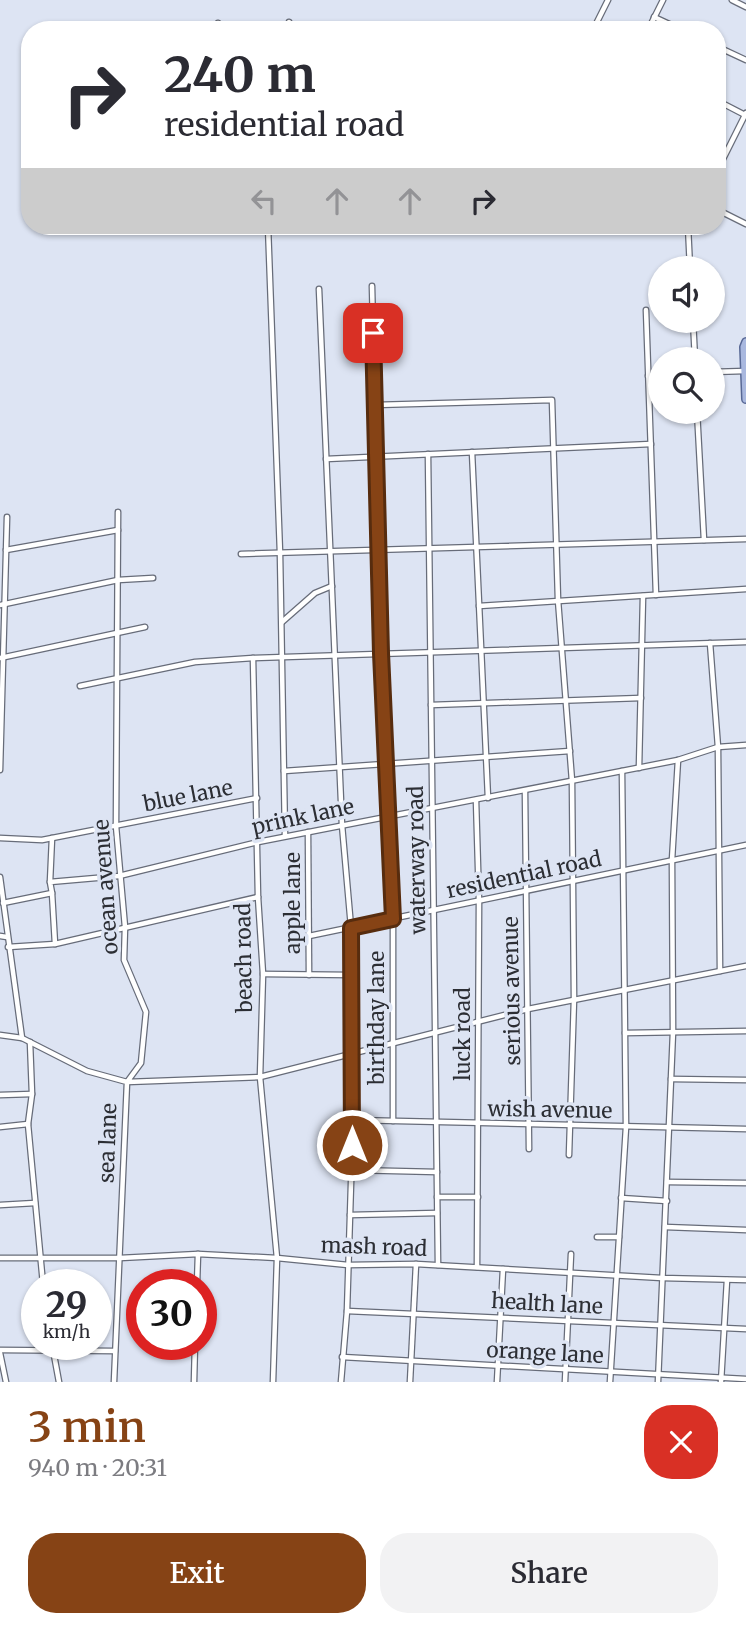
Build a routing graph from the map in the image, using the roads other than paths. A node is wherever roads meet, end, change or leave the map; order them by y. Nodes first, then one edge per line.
1 (608, 0) edge
2 (663, 0) edge
3 (732, 0) edge
4 (746, 7) edge
5 (654, 17) junction
6 (598, 21) edge
7 (652, 21) edge
8 (663, 21) edge
9 (726, 51) edge
10 (746, 60) edge
11 (726, 105) edge
12 (746, 114) edge
13 (726, 153) edge
14 (726, 214) edge
15 (746, 224) edge
16 (268, 235) edge
17 (689, 235) edge
18 (690, 256) edge
19 (372, 286) dead end
20 (319, 289) dead end
21 (646, 310) dead end
22 (746, 342) edge
23 (745, 370) edge
24 (725, 371) edge
25 (648, 376) edge
26 (746, 399) edge
27 (375, 405) junction
28 (650, 424) edge
29 (698, 424) edge
30 (651, 444) junction
31 (553, 448) junction
32 (472, 452) junction
33 (428, 454) junction
34 (376, 457) junction
35 (326, 459) junction
36 (118, 512) dead end
37 (7, 517) dead end
38 (118, 530) junction
39 (746, 539) edge
40 (704, 540) junction
41 (655, 542) junction
42 (556, 545) junction
43 (475, 547) junction
44 (429, 548) junction
45 (6, 550) junction
46 (379, 550) junction
47 (330, 551) junction
48 (280, 553) junction
49 (242, 554) dead end
50 (153, 578) dead end
51 (118, 580) junction
52 (332, 586) junction
53 (746, 589) edge
54 (656, 595) junction
55 (643, 596) junction
56 (558, 600) junction
57 (3, 605) edge
58 (479, 606) junction
59 (282, 623) junction
60 (145, 627) dead end
61 (118, 634) junction
62 (746, 642) edge
63 (710, 643) junction
64 (642, 644) junction
65 (562, 648) junction
66 (481, 650) junction
67 (430, 652) junction
68 (381, 653) junction
69 (335, 655) junction
70 (2, 657) edge
71 (253, 657) junction
72 (282, 657) junction
73 (118, 678) junction
74 (80, 686) dead end
75 (641, 698) junction
76 (566, 701) junction
77 (484, 703) junction
78 (431, 705) junction
79 (746, 745) edge
80 (718, 747) junction
81 (570, 751) junction
82 (486, 757) junction
83 (678, 760) junction
84 (432, 761) junction
85 (386, 764) junction
86 (340, 767) junction
87 (639, 768) junction
88 (0, 770) edge
89 (284, 771) junction
90 (622, 771) junction
91 (572, 781) junction
92 (525, 791) junction
93 (488, 798) junction
94 (257, 799) junction
95 (476, 800) junction
96 (432, 807) junction
97 (389, 816) junction
98 (342, 825) junction
99 (116, 826) junction
100 (309, 832) junction
101 (285, 836) junction
102 (0, 838) edge
103 (52, 838) junction
104 (258, 842) junction
105 (746, 845) edge
106 (719, 850) junction
107 (672, 860) junction
108 (625, 870) junction
109 (119, 876) junction
110 (0, 877) edge
111 (573, 881) junction
112 (50, 882) junction
113 (526, 891) junction
114 (52, 894) junction
115 (258, 897) junction
116 (479, 901) junction
117 (3, 903) junction
118 (433, 910) junction
119 (393, 919) junction
120 (125, 928) junction
121 (351, 928) junction
122 (0, 936) edge
123 (309, 936) junction
124 (7, 937) junction
125 (55, 944) junction
126 (8, 947) junction
127 (746, 965) edge
128 (720, 971) junction
129 (263, 974) junction
130 (309, 975) junction
131 (351, 975) junction
132 (674, 979) junction
133 (624, 989) junction
134 (574, 999) junction
135 (528, 1009) junction
136 (479, 1020) junction
137 (435, 1031) junction
138 (746, 1031) edge
139 (673, 1032) junction
140 (625, 1033) junction
141 (0, 1035) edge
142 (22, 1038) junction
143 (30, 1042) junction
144 (394, 1043) junction
145 (351, 1053) junction
146 (260, 1077) junction
147 (671, 1079) junction
148 (746, 1080) edge
149 (127, 1082) junction
150 (0, 1094) edge
151 (32, 1094) junction
152 (353, 1120) junction
153 (393, 1121) junction
154 (436, 1122) junction
155 (28, 1125) junction
156 (479, 1125) junction
157 (530, 1125) junction
158 (571, 1126) junction
159 (0, 1127) edge
160 (626, 1127) junction
161 (669, 1127) junction
162 (746, 1129) edge
163 (529, 1149) dead end
164 (569, 1155) dead end
165 (352, 1170) junction
166 (436, 1172) junction
167 (667, 1182) junction
168 (746, 1183) edge
169 (437, 1197) junction
170 (478, 1197) junction
171 (621, 1198) junction
172 (667, 1200) junction
173 (35, 1203) junction
174 (0, 1205) edge
175 (437, 1213) junction
176 (350, 1215) junction
177 (665, 1227) junction
178 (746, 1230) edge
179 (597, 1237) dead end
180 (619, 1237) junction
181 (198, 1254) junction
182 (571, 1254) dead end
183 (0, 1258) edge
184 (120, 1258) junction
185 (277, 1258) junction
186 (39, 1259) junction
187 (416, 1264) junction
188 (348, 1265) junction
189 (438, 1265) junction
190 (477, 1268) junction
191 (41, 1269) edge
192 (198, 1269) edge
193 (502, 1269) junction
194 (570, 1273) junction
195 (617, 1276) junction
196 (662, 1278) junction
197 (727, 1280) junction
198 (746, 1280) edge
199 (347, 1311) junction
200 (414, 1314) junction
201 (500, 1317) junction
202 (568, 1321) junction
203 (614, 1323) junction
204 (660, 1325) junction
205 (723, 1328) junction
206 (746, 1329) edge
207 (21, 1350) edge
208 (112, 1351) edge
209 (115, 1351) junction
210 (0, 1352) edge
211 (342, 1357) junction
212 (55, 1360) edge
213 (195, 1360) edge
214 (411, 1361) junction
215 (498, 1366) junction
216 (565, 1370) junction
217 (611, 1373) junction
218 (658, 1374) junction
219 (746, 1378) edge
220 (721, 1380) edge
221 (6, 1382) edge
222 (59, 1382) edge
223 (114, 1382) edge
224 (194, 1382) edge
225 (273, 1382) edge
226 (341, 1382) edge
227 (410, 1382) edge
228 (497, 1382) edge
229 (565, 1382) edge
230 (610, 1382) edge
231 (658, 1382) edge

1 - 6 street
2 - 5 street
3 - 4 street
5 - 7 street
5 - 8 street
9 - 10 street
11 - 12 street
12 - 13 street
14 - 15 street
16 - 48 street
17 - 18 street
19 - 27 street, birthday lane
20 - 35 street
21 - 25 street
22 - 23 main road
23 - 24 street
23 - 26 main road
27 - 31 street
27 - 34 street, birthday lane
28 - 30 street
29 - 40 street
30 - 31 street
30 - 41 street
31 - 32 street
31 - 42 street
32 - 33 street
32 - 43 street
33 - 34 street
33 - 44 street, waterway road
34 - 35 street
34 - 46 street, birthday lane
35 - 47 street
36 - 38 street, ocean avenue
37 - 45 street
38 - 45 street
38 - 51 street, ocean avenue
39 - 40 street
40 - 41 street
41 - 42 street
41 - 54 street
42 - 43 street
42 - 56 street
43 - 44 street
43 - 58 street
44 - 46 street
44 - 67 street, waterway road
45 - 57 street
46 - 47 street
46 - 68 street, birthday lane
47 - 48 street
47 - 52 street
48 - 49 street
48 - 59 street
50 - 51 street
51 - 57 street
51 - 61 street, ocean avenue
52 - 59 street
52 - 69 street
53 - 54 street
54 - 55 street
55 - 56 street
55 - 64 street
56 - 58 street
56 - 65 street
57 - 70 street
58 - 66 street
59 - 72 street
60 - 61 street
61 - 70 street
61 - 73 street, ocean avenue
62 - 63 street
63 - 64 street
63 - 80 street
64 - 65 street
64 - 75 street
65 - 66 street
65 - 76 street
66 - 67 street
66 - 77 street
67 - 68 street
67 - 78 street, waterway road
68 - 69 street
68 - 85 street, birthday lane
69 - 72 street
69 - 86 street
70 - 88 street
71 - 72 street
71 - 73 street
71 - 94 street, beach road
72 - 89 street
73 - 74 street
73 - 99 street, ocean avenue
75 - 76 street
75 - 87 street
76 - 77 street
76 - 81 street
77 - 78 street
77 - 82 street
78 - 84 street, waterway road
79 - 80 street, prink lane
80 - 83 street, prink lane
80 - 106 street
81 - 82 street
81 - 91 street
82 - 84 street
82 - 93 street
83 - 87 street, prink lane
83 - 107 street
84 - 85 street
84 - 96 street, waterway road
85 - 86 street
85 - 97 street, birthday lane
86 - 89 street
86 - 98 street
87 - 90 street, prink lane
89 - 101 street
90 - 91 street, prink lane
90 - 108 street
91 - 92 street, prink lane
91 - 111 street
92 - 93 street, prink lane
92 - 113 street, serious avenue
93 - 95 street, prink lane
94 - 99 street, blue lane
94 - 104 street, beach road
95 - 96 street, prink lane
95 - 116 street, luck road
96 - 97 street, prink lane
96 - 118 street, waterway road
97 - 98 street, prink lane
97 - 119 street, birthday lane
98 - 100 street, prink lane
98 - 121 street
99 - 103 street, blue lane
99 - 109 street, ocean avenue
100 - 101 street, prink lane
100 - 123 street, apple lane
101 - 104 street, prink lane
102 - 103 street, blue lane
103 - 112 street
104 - 109 street, prink lane
104 - 115 street, beach road
105 - 106 street, residential road
106 - 107 street, residential road
106 - 128 street
107 - 108 street, residential road
107 - 132 street
108 - 111 street, residential road
108 - 133 street
109 - 112 street, prink lane
109 - 120 street, ocean avenue
110 - 117 street
111 - 113 street, residential road
111 - 134 street
112 - 114 street
113 - 116 street, residential road
113 - 135 street, serious avenue
114 - 117 street
114 - 125 street
115 - 120 street
115 - 129 street, beach road
116 - 118 street, residential road
116 - 136 street, luck road
117 - 124 street
118 - 119 street, residential road
118 - 137 street, waterway road
119 - 121 street, residential road
119 - 144 street, birthday lane
120 - 125 street
120 - 149 street, ocean avenue
121 - 123 street, residential road
121 - 131 street
122 - 124 street
123 - 130 street, apple lane
124 - 126 street
125 - 126 street
126 - 142 street
127 - 128 street
128 - 132 street
129 - 130 street
129 - 146 street, beach road
130 - 131 street
131 - 145 street
132 - 133 street
132 - 139 street
133 - 134 street
133 - 140 street
134 - 135 street
134 - 158 street
135 - 136 street
135 - 157 street, serious avenue
136 - 137 street
136 - 156 street, luck road
137 - 144 street
137 - 154 street, waterway road
138 - 139 street
139 - 140 street
139 - 147 street
140 - 160 street
141 - 142 street, sea lane
142 - 143 street, sea lane
143 - 149 street, sea lane
143 - 151 street
144 - 145 street
144 - 153 street, birthday lane
145 - 146 street
145 - 152 street
146 - 149 street
146 - 185 street, beach road
147 - 148 street
147 - 161 street
149 - 184 street, sea lane
150 - 151 street
151 - 155 street
152 - 153 street, wish avenue
152 - 165 street
153 - 154 street, wish avenue
154 - 156 street, wish avenue
154 - 166 street, waterway road
155 - 159 street
155 - 173 street
156 - 157 street, wish avenue
156 - 170 street, luck road
157 - 158 street, wish avenue
157 - 163 street, serious avenue
158 - 160 street, wish avenue
158 - 164 street
160 - 161 street, wish avenue
160 - 171 street
161 - 162 street, wish avenue
161 - 167 street
165 - 166 street
165 - 176 street
166 - 169 street, waterway road
167 - 168 street
167 - 172 street
169 - 170 street
169 - 175 street, waterway road
170 - 190 street, luck road
171 - 172 street
171 - 180 street
172 - 177 street
173 - 174 street
173 - 186 street
175 - 176 street
175 - 189 street, waterway road
176 - 188 street
177 - 178 street
177 - 196 street
179 - 180 street
180 - 195 street
181 - 184 street, mash road
181 - 185 street, mash road
181 - 192 street
182 - 194 street
183 - 186 street, mash road
184 - 186 street, mash road
184 - 209 street, sea lane
185 - 188 street, mash road
185 - 225 street, beach road
186 - 191 street
187 - 188 street, mash road
187 - 189 street, mash road
187 - 200 street
188 - 199 street
189 - 190 street, mash road
190 - 193 street, mash road
193 - 194 street, mash road
193 - 201 street
194 - 195 street, mash road
194 - 202 street
195 - 196 street, mash road
195 - 203 street
196 - 197 street, mash road
196 - 204 street
197 - 198 street, mash road
197 - 205 street
199 - 200 street, health lane
199 - 211 street
200 - 201 street, health lane
200 - 214 street
201 - 202 street, health lane
201 - 215 street
202 - 203 street, health lane
202 - 216 street
203 - 204 street, health lane
203 - 217 street
204 - 205 street, health lane
204 - 218 street
205 - 206 street, health lane
205 - 220 street
207 - 210 street
208 - 209 street
209 - 223 street, sea lane
210 - 221 street
211 - 214 street, orange lane
211 - 226 street
212 - 222 street
213 - 224 street
214 - 215 street, orange lane
214 - 227 street
215 - 216 street, orange lane
215 - 228 street
216 - 217 street, orange lane
216 - 229 street
217 - 218 street, orange lane
217 - 230 street
218 - 220 street, orange lane
218 - 231 street
219 - 220 street, orange lane

